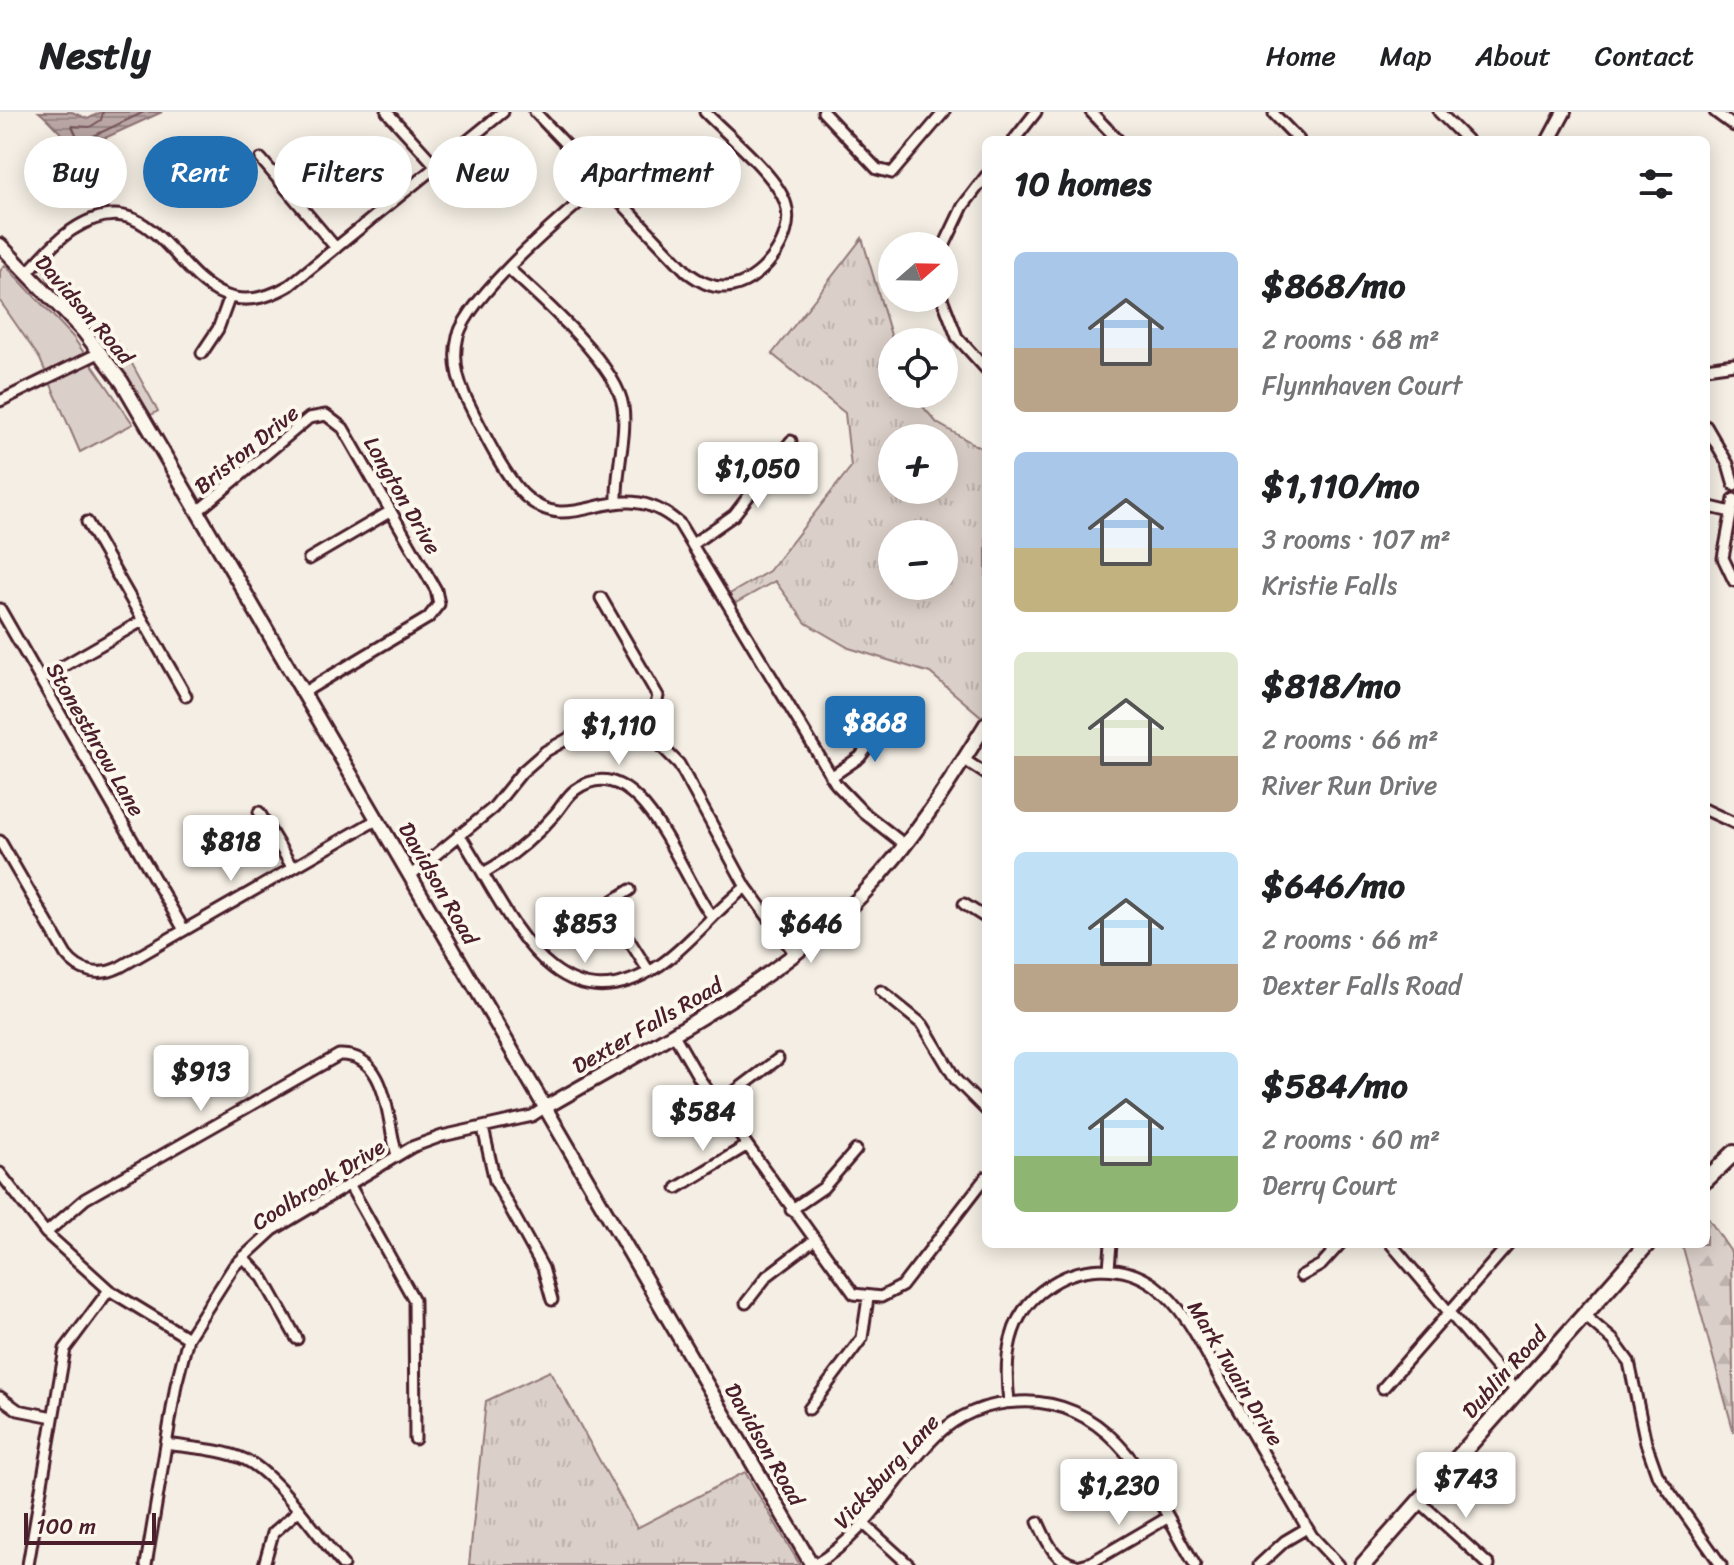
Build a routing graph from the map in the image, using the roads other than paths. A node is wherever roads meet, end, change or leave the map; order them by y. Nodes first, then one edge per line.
1 (387, 112) edge
2 (503, 112) edge
3 (535, 112) edge
4 (705, 112) edge
5 (823, 112) edge
6 (1036, 112) edge
7 (1091, 112) edge
8 (1439, 112) edge
9 (1564, 112) edge
10 (1715, 112) edge
11 (942, 113) edge
12 (1274, 114) dead end
13 (1734, 126) edge
14 (473, 136) edge
15 (557, 136) edge
16 (727, 136) edge
17 (1017, 136) edge
18 (1114, 136) edge
19 (1295, 136) edge
20 (1463, 136) edge
21 (1551, 136) edge
22 (741, 151) edge
23 (428, 157) edge
24 (261, 159) dead end
25 (428, 173) edge
26 (982, 181) edge
27 (978, 186) junction
28 (982, 190) edge
29 (571, 208) edge
30 (624, 208) edge
31 (949, 232) edge
32 (0, 245) edge
33 (336, 248) junction
34 (509, 269) junction
35 (27, 273) junction
36 (229, 299) junction
37 (947, 312) edge
38 (101, 352) junction
39 (202, 353) dead end
40 (1734, 364) edge
41 (982, 365) edge
42 (1710, 367) edge
43 (0, 401) edge
44 (318, 416) joint
45 (1710, 433) edge
46 (791, 441) dead end
47 (1734, 485) edge
48 (1734, 499) edge
49 (617, 500) junction
50 (1710, 507) edge
51 (198, 511) junction
52 (391, 511) junction
53 (1731, 512) junction
54 (87, 522) dead end
55 (694, 543) junction
56 (309, 559) dead end
57 (1734, 581) edge
58 (601, 598) dead end
59 (0, 609) edge
60 (142, 621) junction
61 (41, 679) junction
62 (304, 692) junction
63 (186, 696) dead end
64 (888, 720) dead end
65 (982, 730) edge
66 (641, 732) junction
67 (963, 759) junction
68 (982, 771) edge
69 (831, 777) junction
70 (259, 812) dead end
71 (1710, 812) edge
72 (378, 819) junction
73 (1734, 823) edge
74 (459, 834) junction
75 (0, 841) edge
76 (905, 845) junction
77 (292, 867) junction
78 (485, 872) junction
79 (411, 875) junction
80 (746, 887) junction
81 (630, 890) dead end
82 (964, 904) dead end
83 (607, 905) junction
84 (711, 915) junction
85 (982, 915) edge
86 (584, 919) dead end
87 (184, 930) junction
88 (795, 954) junction
89 (648, 970) junction
90 (881, 991) dead end
91 (673, 1033) junction
92 (778, 1059) dead end
93 (717, 1105) junction
94 (982, 1106) edge
95 (546, 1107) junction
96 (483, 1128) junction
97 (746, 1146) junction
98 (856, 1150) dead end
99 (1734, 1153) edge
100 (397, 1155) junction
101 (0, 1173) edge
102 (1710, 1176) edge
103 (982, 1182) edge
104 (349, 1184) junction
105 (677, 1188) dead end
106 (791, 1210) junction
107 (46, 1233) junction
108 (813, 1241) junction
109 (1111, 1248) edge
110 (1336, 1248) edge
111 (1394, 1248) edge
112 (1505, 1248) edge
113 (1643, 1248) edge
114 (243, 1257) junction
115 (1109, 1269) junction
116 (1301, 1276) dead end
117 (109, 1290) junction
118 (868, 1298) junction
119 (552, 1300) dead end
120 (746, 1303) dead end
121 (1449, 1312) junction
122 (1584, 1315) junction
123 (188, 1338) junction
124 (297, 1339) dead end
125 (1383, 1388) dead end
126 (1516, 1391) junction
127 (0, 1397) edge
128 (1009, 1402) junction
129 (809, 1409) dead end
130 (53, 1417) junction
131 (415, 1439) dead end
132 (166, 1444) junction
133 (1419, 1501) junction
134 (297, 1512) junction
135 (1167, 1518) junction
136 (1038, 1522) dead end
137 (865, 1525) junction
138 (1307, 1528) junction
139 (28, 1565) edge
140 (146, 1565) edge
141 (264, 1565) edge
142 (343, 1565) edge
143 (813, 1565) edge
144 (909, 1565) edge
145 (1078, 1565) edge
146 (1195, 1565) edge
147 (1259, 1565) edge
148 (1339, 1565) edge
149 (1363, 1565) edge
150 (1489, 1565) edge
151 (1721, 1565) edge

1 - 23 street
2 - 14 street
3 - 15 street
4 - 16 street
5 - 11 street
6 - 17 street
7 - 18 street
8 - 20 street
9 - 21 main road
10 - 13 street
12 - 19 street
22 - 30 street
24 - 33 street
25 - 33 street
26 - 27 street
27 - 28 street
27 - 31 street
29 - 34 street
32 - 35 main road, Davidson Road
33 - 36 street
34 - 49 street
34 - 49 street
35 - 36 street
35 - 38 main road, Davidson Road
36 - 39 street
37 - 41 street
38 - 43 street
38 - 51 main road, Davidson Road
40 - 42 street
44 - 51 street, Briston Drive
44 - 52 street, Longton Drive
45 - 47 street
46 - 55 street
48 - 53 street
49 - 55 street
50 - 53 street
51 - 62 main road, Davidson Road
52 - 56 street
52 - 62 street, Longton Drive
53 - 57 street
54 - 60 street
55 - 69 street
58 - 66 street
59 - 61 street, Stonesthrow Lane
60 - 61 street
60 - 63 street
61 - 87 street, Stonesthrow Lane
62 - 72 main road, Davidson Road
64 - 69 street
65 - 67 main road, Dexter Falls Road
66 - 74 street
66 - 80 street
67 - 68 street
67 - 76 main road, Dexter Falls Road
69 - 76 street
70 - 77 street
71 - 73 street
72 - 77 street
72 - 79 main road, Davidson Road
74 - 78 street
74 - 79 street
75 - 87 street
76 - 88 main road, Dexter Falls Road
77 - 87 street
78 - 84 street
78 - 89 street
79 - 95 main road, Davidson Road
80 - 84 street
80 - 88 street
81 - 83 street
82 - 85 street
83 - 86 street
83 - 89 street
84 - 89 street
88 - 91 main road, Dexter Falls Road
90 - 94 street
91 - 93 street
91 - 95 main road, Dexter Falls Road
92 - 93 street
93 - 97 street
95 - 96 street, Coolbrook Drive
95 - 143 main road, Davidson Road
96 - 100 street, Coolbrook Drive
96 - 119 street
97 - 105 street
97 - 106 street
98 - 106 street
99 - 102 main road
100 - 104 street, Coolbrook Drive
100 - 107 street
101 - 107 street
103 - 118 street
104 - 114 street, Coolbrook Drive
104 - 131 street
106 - 108 street
107 - 117 street
108 - 118 street
108 - 120 street
109 - 115 street
110 - 116 street
111 - 121 street
112 - 121 street
113 - 122 main road, Dublin Road
114 - 123 street, Coolbrook Drive
114 - 124 street
115 - 128 street, Mark Twain Drive
115 - 138 street, Mark Twain Drive
117 - 123 street
117 - 130 street
118 - 129 street
121 - 125 street
121 - 126 street
122 - 126 main road, Dublin Road
122 - 151 street
123 - 132 street, Coolbrook Drive
126 - 133 main road, Dublin Road
127 - 130 street
128 - 135 street, Vicksburg Lane
128 - 137 street, Vicksburg Lane
130 - 139 street
132 - 134 street
132 - 140 street, Coolbrook Drive
133 - 149 main road, Dublin Road
133 - 150 street
134 - 141 street
134 - 142 street
135 - 145 street
135 - 146 street, Vicksburg Lane
136 - 145 street
137 - 143 street, Vicksburg Lane
137 - 144 street
138 - 147 street
138 - 148 street, Mark Twain Drive

